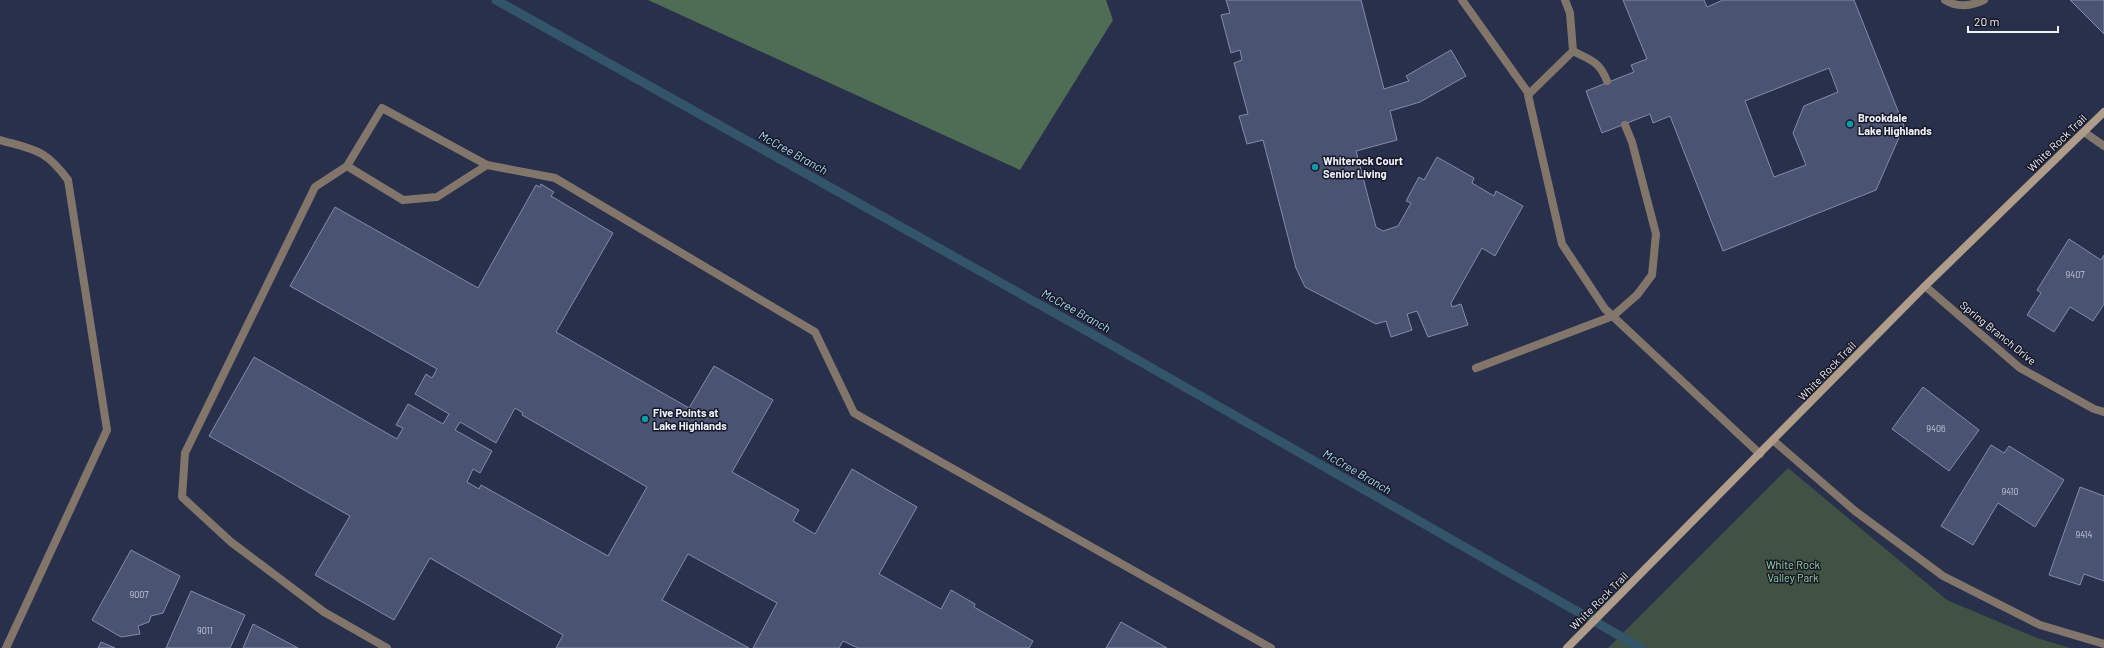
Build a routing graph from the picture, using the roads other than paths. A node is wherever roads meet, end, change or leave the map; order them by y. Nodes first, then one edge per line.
1 (1462, 0) edge
2 (1565, 0) edge
3 (1945, 0) edge
4 (1984, 0) edge
5 (1573, 51) junction
6 (1607, 81) dead end
7 (1529, 94) junction
8 (2104, 112) edge
9 (1625, 125) dead end
10 (2084, 132) junction
11 (0, 140) edge
12 (2104, 146) edge
13 (487, 165) junction
14 (347, 166) junction
15 (1925, 286) junction
16 (1613, 316) junction
17 (1476, 368) dead end
18 (2104, 412) edge
19 (1774, 441) junction
20 (1760, 454) junction
21 (2104, 644) edge
22 (6, 648) edge
23 (387, 648) edge
24 (1271, 648) edge
25 (1568, 648) edge

1 - 7 street
2 - 5 street
3 - 4 street
5 - 6 street
5 - 7 street
7 - 16 street
8 - 10 street, White Rock Trail
9 - 16 street
10 - 12 street
10 - 15 street, White Rock Trail
11 - 22 street
13 - 14 street
13 - 14 street
13 - 24 street
14 - 23 street
15 - 18 street, Spring Branch Drive
15 - 19 street, White Rock Trail
16 - 17 street
16 - 20 street
19 - 20 street, White Rock Trail
19 - 21 street
20 - 25 street, White Rock Trail

